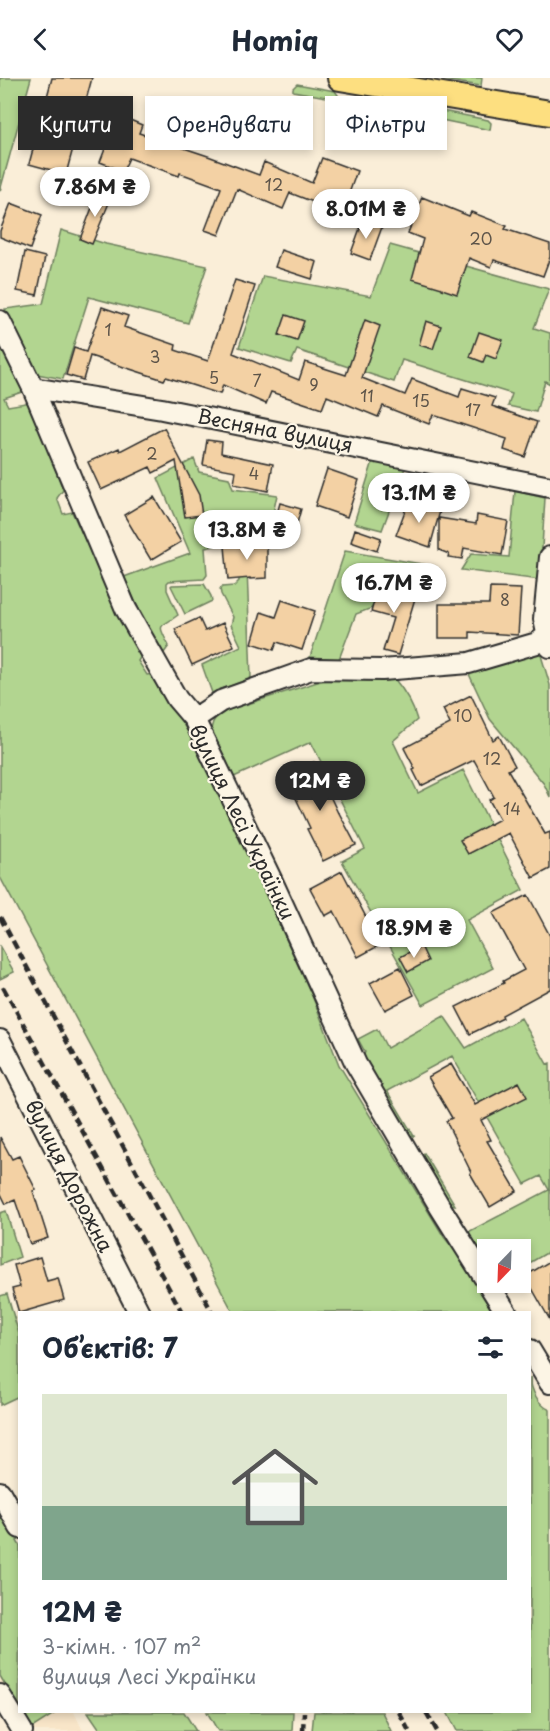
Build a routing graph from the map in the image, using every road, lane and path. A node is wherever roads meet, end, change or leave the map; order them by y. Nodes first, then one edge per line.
1 (340, 78) edge
2 (550, 113) edge
3 (0, 321) edge
4 (33, 388) junction
5 (550, 488) edge
6 (550, 557) edge
7 (549, 642) edge
8 (194, 719) junction
9 (0, 1040) edge
10 (138, 1311) edge
11 (505, 1311) edge
12 (531, 1352) edge
13 (550, 1383) edge
14 (0, 1492) edge
15 (18, 1524) edge
16 (0, 1695) edge
17 (22, 1731) edge

1 - 2 main road
3 - 4 street, вулиця Лесі Українки
4 - 5 street, Весняна вулиця
4 - 8 street, вулиця Лесі Українки
6 - 7 street
7 - 8 street
8 - 11 street, вулиця Лесі Українки
9 - 10 street, вулиця Дорожна
12 - 13 street
14 - 15 street
16 - 17 street

